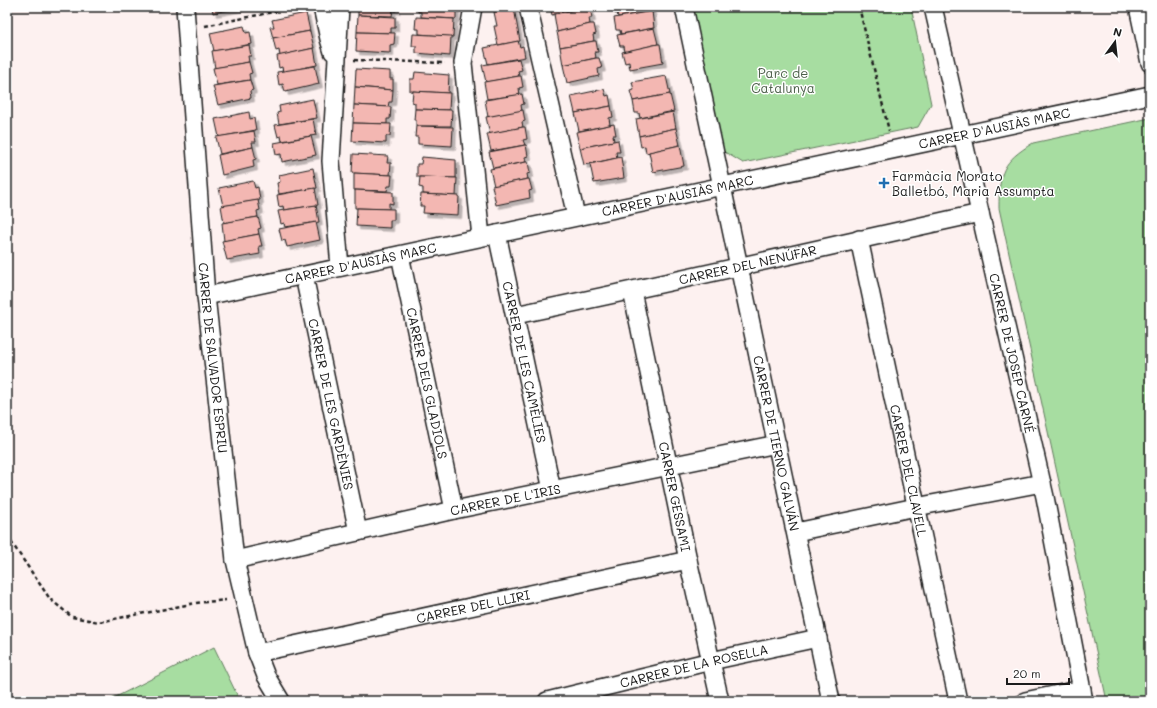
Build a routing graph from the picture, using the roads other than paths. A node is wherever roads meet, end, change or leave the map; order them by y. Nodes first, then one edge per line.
1 (185, 7) edge
2 (322, 7) edge
3 (340, 7) edge
4 (473, 7) edge
5 (528, 7) edge
6 (684, 7) edge
7 (933, 7) edge
8 (1138, 7) edge
9 (336, 60) junction
10 (1150, 63) edge
11 (1150, 95) edge
12 (962, 134) junction
13 (722, 186) junction
14 (980, 213) junction
15 (576, 216) junction
16 (489, 236) junction
17 (859, 239) junction
18 (400, 255) junction
19 (739, 266) junction
20 (340, 267) junction
21 (304, 276) junction
22 (632, 291) junction
23 (206, 296) junction
24 (515, 315) junction
25 (777, 444) junction
26 (669, 466) junction
27 (1042, 483) junction
28 (552, 490) junction
29 (916, 507) junction
30 (454, 510) junction
31 (358, 532) junction
32 (796, 532) junction
33 (235, 560) junction
34 (688, 560) junction
35 (818, 638) junction
36 (257, 653) junction
37 (711, 661) junction
38 (1083, 695) edge
39 (281, 701) edge
40 (547, 701) edge
41 (720, 701) edge
42 (831, 701) edge
43 (958, 701) edge
44 (1025, 701) edge

1 - 23 street, CARRER DE SALVADOR ESPRIU
2 - 9 street
3 - 9 street
4 - 16 street, CARRER DE LES CAMÈLIES
5 - 15 street
6 - 13 street, CARRER DE TIERNO GALVÁN
7 - 12 street, CARRER DE JOSEP CARNÉ
8 - 10 street
9 - 20 street
11 - 12 street, CARRER D'AUSIÀS MARC
12 - 13 street, CARRER D'AUSIÀS MARC
12 - 14 street, CARRER DE JOSEP CARNÉ
13 - 15 street, CARRER D'AUSIÀS MARC
13 - 19 street, CARRER DE TIERNO GALVÁN
14 - 17 street, CARRER DEL NENÚFAR
14 - 27 street, CARRER DE JOSEP CARNÉ
15 - 16 street, CARRER D'AUSIÀS MARC
16 - 18 street, CARRER D'AUSIÀS MARC
16 - 24 street, CARRER DE LES CAMÈLIES
17 - 19 street, CARRER DEL NENÚFAR
17 - 29 street, CARRER DEL CLAVELL
18 - 20 street, CARRER D'AUSIÀS MARC
18 - 30 street, CARRER DELS GLADIOLS
19 - 22 street, CARRER DEL NENÚFAR
19 - 25 street, CARRER DE TIERNO GALVÁN
20 - 21 street, CARRER D'AUSIÀS MARC
21 - 23 street, CARRER D'AUSIÀS MARC
21 - 31 street, CARRER DE LES GARDÈNIES
22 - 24 street, CARRER DEL NENÚFAR
22 - 26 street, CARRER GESSAMI
23 - 33 street, CARRER DE SALVADOR ESPRIU
24 - 28 street, CARRER DE LES CAMÈLIES
25 - 26 street, CARRER DE L'IRIS
25 - 32 street, CARRER DE TIERNO GALVÁN
26 - 28 street, CARRER DE L'IRIS
26 - 34 street, CARRER GESSAMI
27 - 29 street
27 - 38 street, CARRER DE JOSEP CARNÉ
28 - 30 street, CARRER DE L'IRIS
29 - 32 street
29 - 43 street, CARRER DEL CLAVELL
30 - 31 street, CARRER DE L'IRIS
31 - 33 street, CARRER DE L'IRIS
32 - 35 street, CARRER DE TIERNO GALVÁN
33 - 36 street, CARRER DE SALVADOR ESPRIU
34 - 36 street, CARRER DEL LLIRI
34 - 37 street, CARRER GESSAMI
35 - 37 street, CARRER DE LA ROSELLA
35 - 42 street, CARRER DE TIERNO GALVÁN
36 - 39 street, CARRER DE SALVADOR ESPRIU
37 - 40 street, CARRER DE LA ROSELLA
37 - 41 street, CARRER GESSAMI
38 - 44 street

